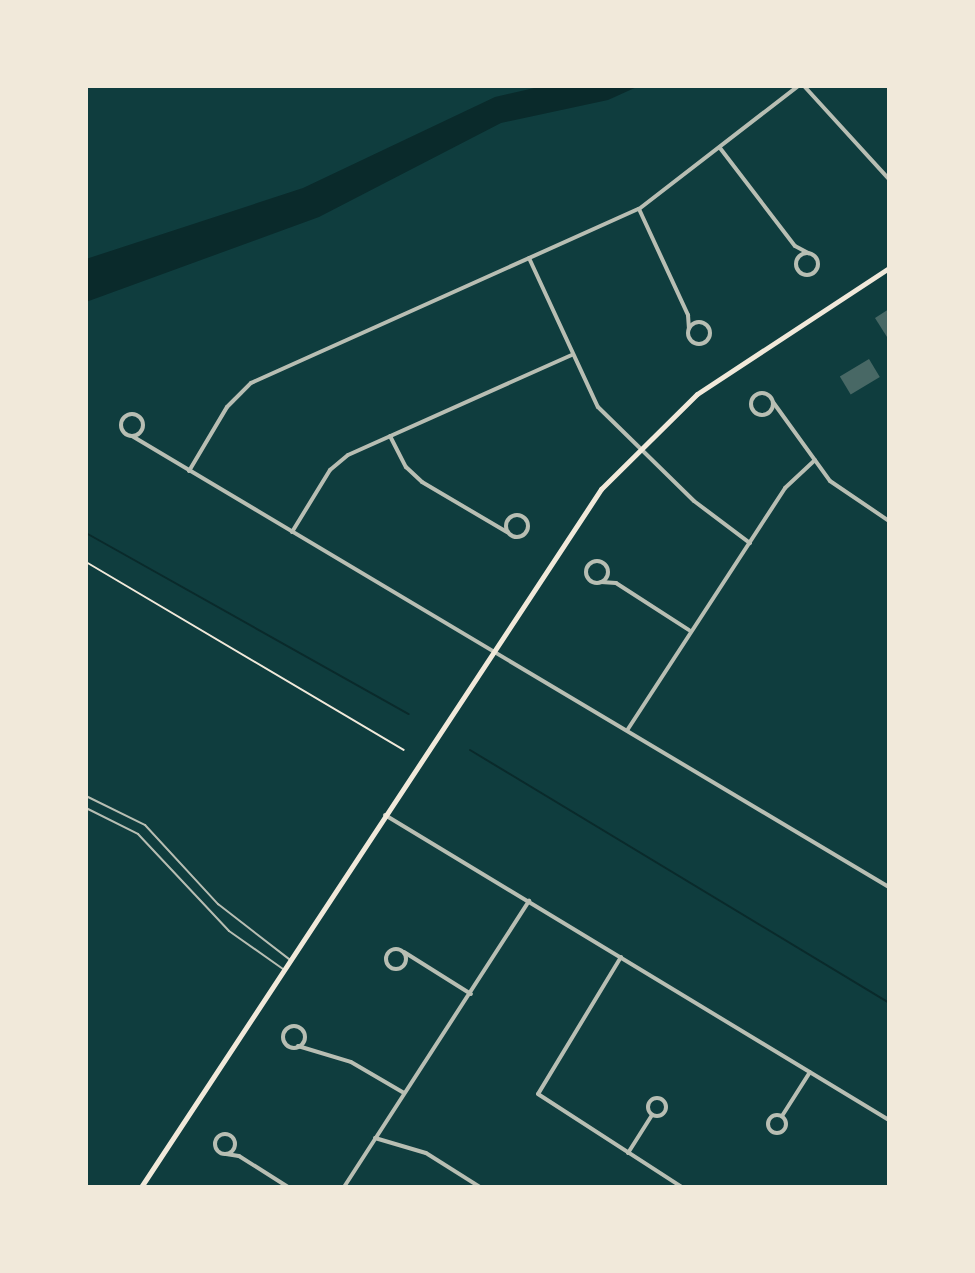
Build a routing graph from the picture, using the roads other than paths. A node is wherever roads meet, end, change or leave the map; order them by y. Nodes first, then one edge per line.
1 (801, 86) edge
2 (720, 148) junction
3 (889, 179) edge
4 (639, 209) junction
5 (795, 246) junction
6 (808, 253) junction
7 (529, 258) junction
8 (796, 260) junction
9 (889, 268) edge
10 (688, 315) junction
11 (700, 322) junction
12 (689, 329) junction
13 (572, 355) junction
14 (773, 402) junction
15 (769, 412) junction
16 (781, 414) junction
17 (143, 429) junction
18 (132, 436) junction
19 (390, 436) junction
20 (145, 443) junction
21 (639, 448) junction
22 (815, 460) junction
23 (189, 471) junction
24 (509, 518) junction
25 (889, 521) edge
26 (496, 524) junction
27 (292, 532) junction
28 (507, 532) junction
29 (750, 543) junction
30 (608, 571) junction
31 (601, 582) junction
32 (616, 583) junction
33 (689, 630) junction
34 (493, 648) junction
35 (628, 729) junction
36 (86, 796) edge
37 (86, 808) edge
38 (384, 815) junction
39 (889, 887) edge
40 (529, 901) junction
41 (404, 952) junction
42 (621, 956) junction
43 (290, 959) junction
44 (416, 959) junction
45 (404, 965) junction
46 (283, 969) junction
47 (471, 994) junction
48 (305, 1036) junction
49 (298, 1046) junction
50 (310, 1047) junction
51 (810, 1072) junction
52 (404, 1093) junction
53 (652, 1115) junction
54 (782, 1116) junction
55 (889, 1120) edge
56 (375, 1138) junction
57 (235, 1144) junction
58 (628, 1153) junction
59 (226, 1154) junction
60 (239, 1156) junction
61 (478, 1186) edge
62 (141, 1187) edge
63 (288, 1187) edge
64 (344, 1187) edge
65 (682, 1187) edge

1 - 2 street
1 - 3 street
2 - 4 street
2 - 5 street
4 - 7 street
4 - 10 street
5 - 6 street
5 - 8 street
6 - 8 street
6 - 8 street
7 - 13 street
7 - 23 street
9 - 21 main road
10 - 11 street
10 - 12 street
11 - 12 street
11 - 12 street
13 - 19 street
13 - 21 street
14 - 15 street
14 - 15 street
14 - 16 street
15 - 16 street
16 - 22 street
17 - 18 street
17 - 18 street
17 - 20 street
18 - 20 street
19 - 26 street
19 - 27 street
20 - 23 street
21 - 29 street
21 - 34 main road
22 - 25 street
22 - 29 street
23 - 27 street
24 - 26 street
24 - 28 street
24 - 28 street
26 - 28 street
27 - 34 street
29 - 33 street
30 - 31 street
30 - 31 street
30 - 32 street
31 - 32 street
32 - 33 street
33 - 35 street
34 - 35 street
34 - 38 main road
35 - 39 street
36 - 43 lane
37 - 46 lane
38 - 40 street
38 - 43 main road
40 - 42 street
40 - 47 street
41 - 44 street
41 - 45 street
41 - 45 street
42 - 51 street
42 - 58 street
43 - 46 main road
44 - 45 street
44 - 47 street
46 - 62 main road
47 - 52 street
48 - 49 street
48 - 49 street
48 - 50 street
49 - 50 street
50 - 52 street
51 - 54 street
51 - 55 street
52 - 56 street
53 - 53 street
53 - 58 street
54 - 54 street
56 - 61 street
56 - 64 street
57 - 59 street
57 - 59 street
57 - 60 street
58 - 65 street
59 - 60 street
60 - 63 street

